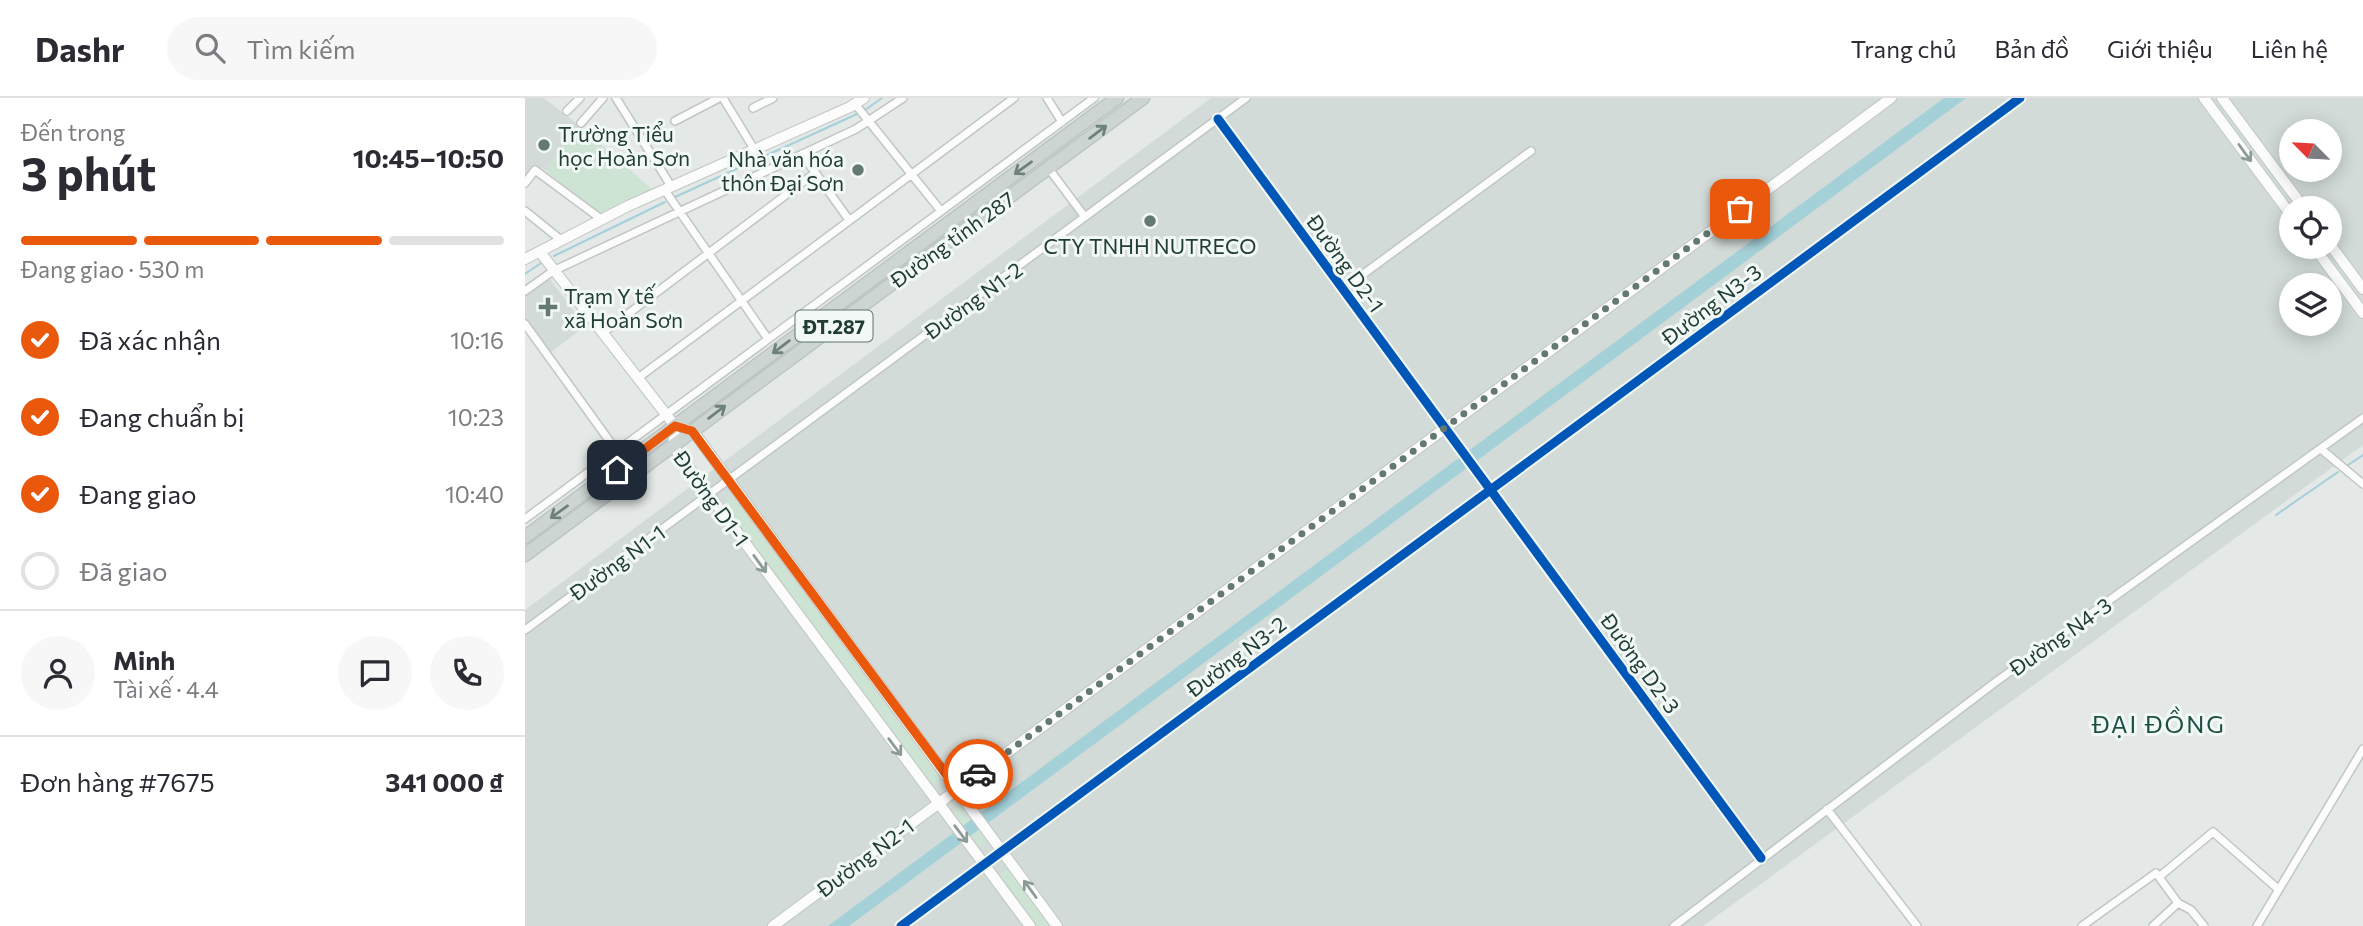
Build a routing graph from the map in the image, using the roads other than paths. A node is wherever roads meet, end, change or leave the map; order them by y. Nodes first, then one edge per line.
1 (580, 98) edge
2 (603, 98) edge
3 (616, 98) edge
4 (721, 98) edge
5 (773, 98) edge
6 (903, 98) edge
7 (1014, 98) edge
8 (1047, 98) edge
9 (1094, 98) edge
10 (1117, 98) edge
11 (1143, 98) edge
12 (1246, 98) edge
13 (1891, 98) edge
14 (2020, 98) edge
15 (2204, 98) edge
16 (2222, 98) edge
17 (859, 101) edge
18 (753, 108) dead end
19 (567, 111) dead end
20 (1218, 119) junction
21 (675, 121) dead end
22 (870, 121) junction
23 (1062, 122) junction
24 (581, 123) dead end
25 (1069, 134) junction
26 (1078, 146) junction
27 (754, 149) junction
28 (1531, 152) dead end
29 (802, 154) junction
30 (1049, 169) junction
31 (815, 173) junction
32 (911, 174) junction
33 (525, 183) edge
34 (667, 188) junction
35 (2295, 196) edge
36 (2279, 199) edge
37 (525, 211) edge
38 (678, 211) junction
39 (941, 211) junction
40 (1085, 217) junction
41 (601, 219) junction
42 (849, 220) junction
43 (561, 240) junction
44 (540, 252) junction
45 (708, 254) junction
46 (525, 259) edge
47 (2323, 259) edge
48 (2341, 259) edge
49 (553, 271) junction
50 (1343, 289) junction
51 (2363, 289) edge
52 (525, 291) edge
53 (741, 301) junction
54 (2363, 313) edge
55 (525, 324) edge
56 (604, 332) junction
57 (768, 338) junction
58 (638, 378) junction
59 (665, 413) junction
60 (2363, 418) edge
61 (675, 426) junction
62 (1446, 428) junction
63 (692, 431) junction
64 (673, 446) junction
65 (2321, 449) junction
66 (616, 450) junction
67 (728, 480) junction
68 (2363, 484) edge
69 (1491, 489) junction
70 (709, 494) junction
71 (525, 519) edge
72 (525, 537) edge
73 (525, 555) edge
74 (525, 630) edge
75 (2363, 749) edge
76 (957, 789) junction
77 (937, 803) junction
78 (1827, 810) junction
79 (1003, 852) junction
80 (1761, 858) junction
81 (985, 866) junction
82 (2159, 877) junction
83 (2279, 889) junction
84 (2178, 903) junction
85 (773, 926) edge
86 (901, 926) edge
87 (1030, 926) edge
88 (1057, 926) edge
89 (1674, 926) edge
90 (1917, 926) edge
91 (2082, 926) edge
92 (2153, 926) edge
93 (2204, 926) edge
94 (2257, 926) edge

1 - 19 street
2 - 24 street
3 - 34 street
4 - 21 street
4 - 27 street
5 - 18 street
6 - 22 street
7 - 32 street
8 - 23 street
9 - 23 street
10 - 25 main road, Đường tỉnh 287 / ĐT.287
26 -> 11 main road, Đường tỉnh 287 / ĐT.287
12 - 20 street, Đường N1-2
13 - 62 street, Đường N2-1
14 - 69 street, Đường N3-3
15 -> 36 street
16 - 35 street
17 - 22 street
17 - 27 street
20 - 40 street, Đường N1-2
20 - 50 street, Đường D2-1
22 - 29 street
22 - 32 street
23 - 39 street
25 - 26 main road
25 -> 61 main road, Đường tỉnh 287 / ĐT.287
26 - 30 main road, Đường tỉnh 287 / ĐT.287
27 - 34 street
28 - 50 street
29 - 31 street
29 - 38 street
30 - 40 street
63 -> 30 main road, Đường tỉnh 287 / ĐT.287
31 - 42 street
31 - 45 street
32 - 39 street
32 - 42 street
33 - 41 street
34 - 38 street
34 - 41 street
37 - 43 street
38 - 45 street
38 - 49 street
39 - 57 street
40 - 67 street, Đường N1-2
41 - 43 street
42 - 53 street
43 - 44 street
44 - 46 street
44 - 49 street
45 - 53 street
45 - 56 street
47 - 54 street
48 - 51 street
49 - 52 street
49 - 56 street
50 - 62 street, Đường D2-1
53 - 57 street
53 - 58 street
55 - 66 street
56 - 58 street
57 - 59 street
58 - 59 street
59 - 61 street
59 - 66 street
60 - 65 street, Đường N4-3
61 - 63 street, Đường D1-1
61 - 64 street, Đường D1-1
61 -> 72 main road, Đường tỉnh 287 / ĐT.287
62 - 69 street, Đường D2-1
62 - 76 street, Đường N2-1
63 - 64 main road, Đường tỉnh 287 / ĐT.287
63 - 67 street, Đường D1-1
64 - 70 street, Đường D1-1
64 - 73 main road, Đường tỉnh 287 / ĐT.287
65 - 68 street
65 - 78 street, Đường N4-3
66 - 71 street
67 - 70 street, Đường N1-2
67 - 76 street, Đường D1-1
69 - 79 street, Đường N3-2
69 - 80 street, Đường D2-3
70 - 74 street, Đường N1-1
70 -> 77 street, Đường D1-1
75 - 83 street
76 - 77 street, Đường N2-1
76 - 79 street, Đường D1-1
77 -> 81 street, Đường D1-1
77 - 85 street, Đường N2-1
78 - 80 street, Đường N4-3
78 - 90 street
79 - 81 street, Đường N3-2
88 -> 79 street, Đường D1-1
80 - 89 street, Đường N4-3
81 - 86 street, Đường N3-2
81 - 87 street, Đường D1-1
82 - 83 street
82 - 84 street
82 - 91 street
83 - 94 street
84 - 92 street
84 - 93 street

